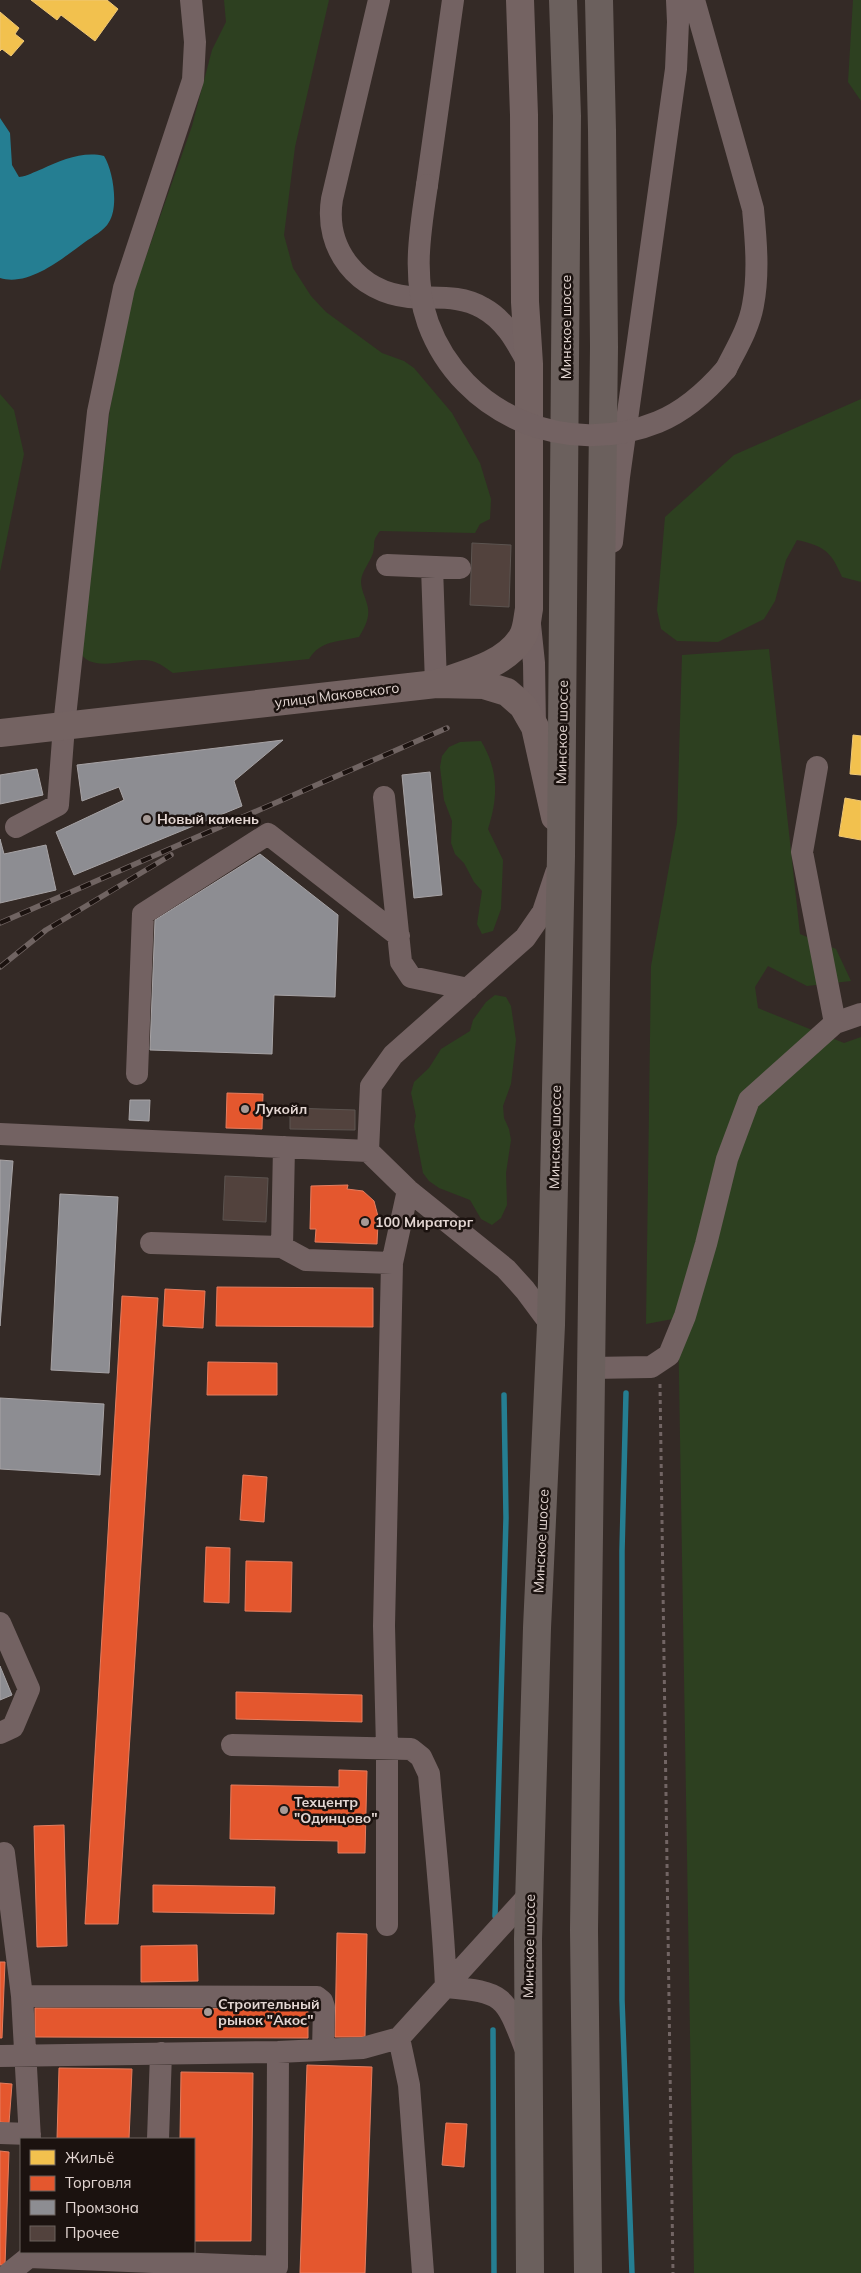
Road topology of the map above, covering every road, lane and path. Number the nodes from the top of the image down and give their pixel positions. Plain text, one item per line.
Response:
1 (191, 0) edge
2 (379, 0) edge
3 (453, 0) edge
4 (520, 0) edge
5 (563, 0) edge
6 (599, 0) edge
7 (677, 0) edge
8 (694, 0) edge
9 (529, 364) junction
10 (387, 565) dead end
11 (432, 567) junction
12 (460, 568) dead end
13 (529, 609) junction
14 (598, 672) junction
15 (436, 684) junction
16 (64, 726) junction
17 (535, 727) junction
18 (0, 733) edge
19 (817, 767) dead end
20 (384, 797) dead end
21 (16, 827) dead end
22 (561, 850) junction
23 (399, 936) junction
24 (468, 989) junction
25 (861, 1014) edge
26 (835, 1023) junction
27 (137, 1074) dead end
28 (0, 1134) edge
29 (284, 1147) junction
30 (368, 1151) junction
31 (408, 1190) junction
32 (151, 1243) dead end
33 (282, 1247) junction
34 (392, 1263) junction
35 (551, 1325) junction
36 (660, 1361) junction
37 (591, 1368) junction
38 (0, 1623) edge
39 (0, 1733) edge
40 (232, 1745) dead end
41 (387, 1748) junction
42 (0, 1855) edge
43 (529, 1895) junction
44 (387, 1926) dead end
45 (446, 1987) junction
46 (22, 1996) junction
47 (399, 2038) junction
48 (323, 2050) junction
49 (278, 2052) junction
50 (527, 2052) junction
51 (160, 2053) junction
52 (0, 2056) edge
53 (25, 2057) junction
54 (0, 2133) edge
55 (30, 2137) edge
56 (158, 2138) edge
57 (29, 2254) edge
58 (154, 2257) edge
59 (277, 2270) edge
60 (9, 2273) edge
61 (423, 2273) edge
62 (530, 2273) edge
63 (588, 2273) edge
64 (673, 2273) edge

1 - 16 street
2 - 9 street
3 - 8 street, bridge
4 - 9 main road
5 - 22 highway, Минское шоссе
6 - 14 highway
7 - 14 street
9 - 13 main road
10 - 11 street
11 - 12 street
11 - 15 street
13 - 15 main road
13 - 17 street
14 - 37 highway
15 - 16 main road, улица Маковского
15 - 17 main road, улица Маковского
16 - 18 main road, улица Маковского
16 - 21 street
17 - 22 main road, улица Маковского
19 - 26 street
20 - 23 street
22 - 24 street
22 - 35 highway, Минское шоссе
23 - 24 street
23 - 27 street
24 - 30 street
25 - 26 street
26 - 36 street
28 - 29 street
29 - 30 street
29 - 33 street
30 - 31 street
31 - 34 street
31 - 35 street
32 - 33 street
33 - 34 street
34 - 41 street
35 - 43 highway, Минское шоссе
36 - 37 street
36 - 64 path
37 - 63 highway
38 - 39 street
40 - 41 street
41 - 44 street
41 - 45 street
42 - 46 street
43 - 45 street
43 - 50 highway, Минское шоссе
45 - 47 street
45 - 50 street
46 - 48 street
46 - 53 street
47 - 48 street
47 - 61 street
48 - 49 street
49 - 51 street
49 - 59 street
50 - 62 highway, Минское шоссе
51 - 53 street
51 - 56 street
52 - 53 street
53 - 55 street
54 - 55 street
57 - 58 street
57 - 60 street
58 - 59 street

